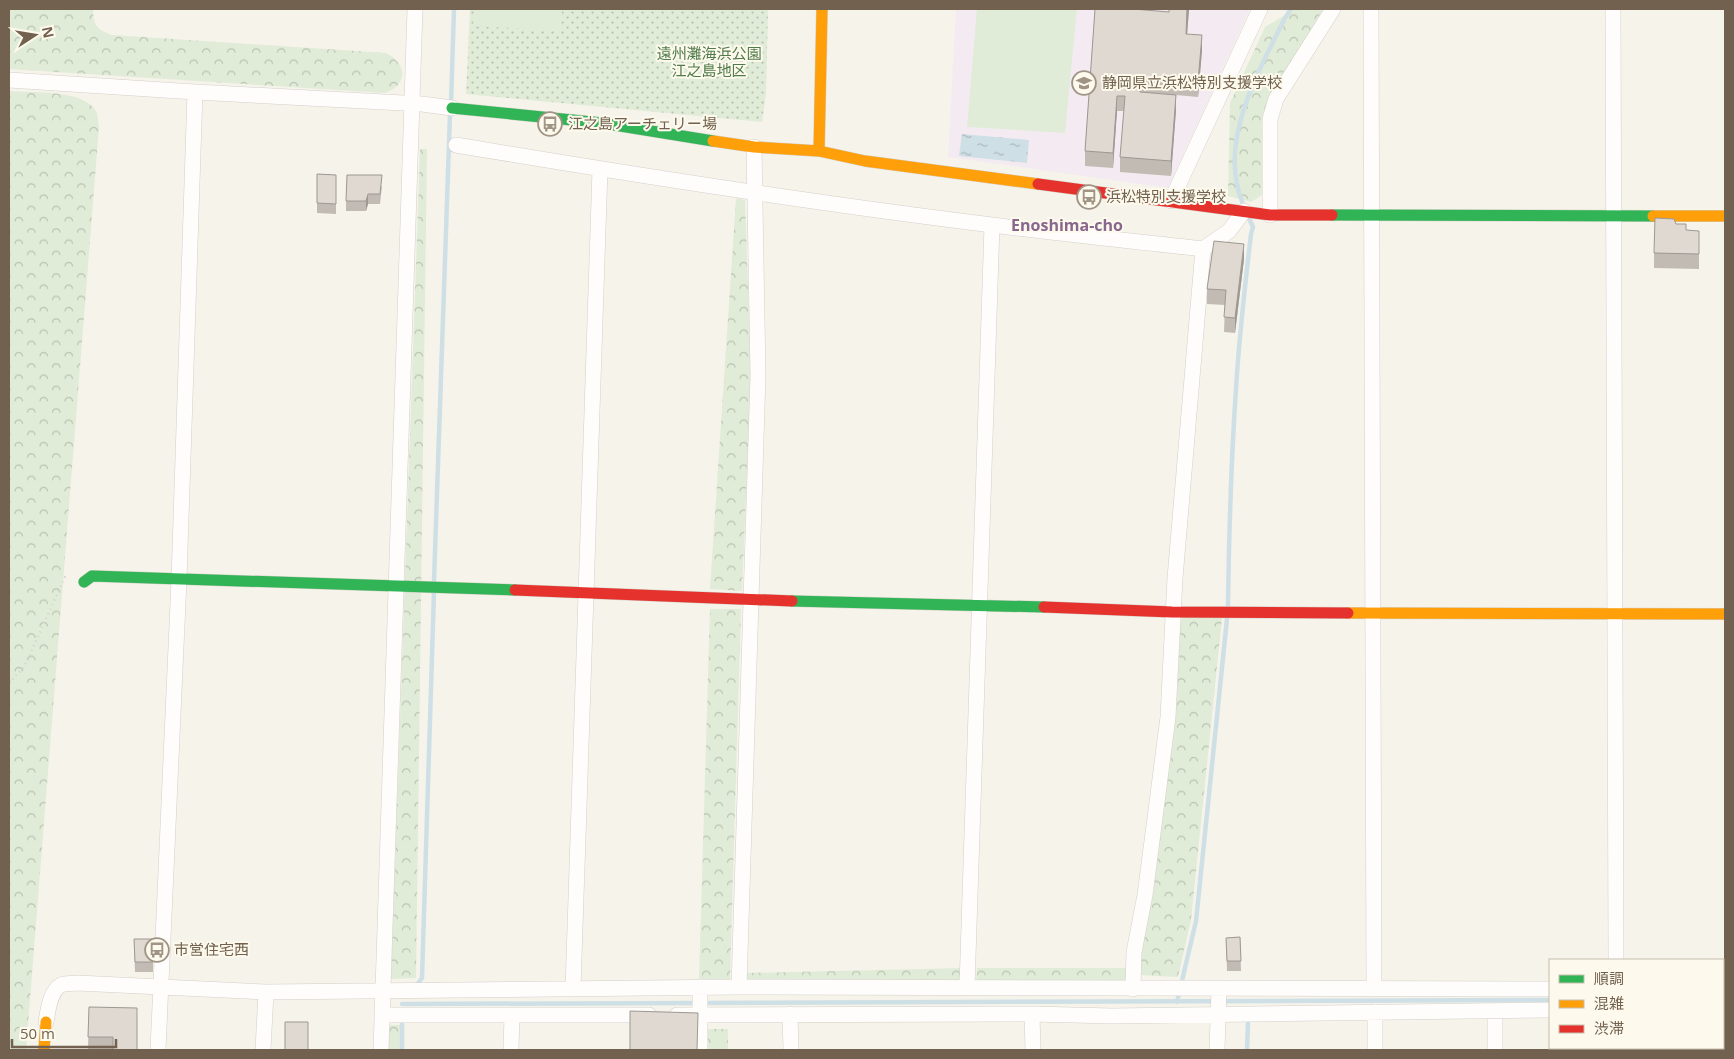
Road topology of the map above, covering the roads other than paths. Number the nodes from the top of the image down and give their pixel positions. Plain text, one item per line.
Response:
1 (415, 9) edge
2 (822, 9) edge
3 (1260, 9) edge
4 (1333, 9) edge
5 (1371, 9) edge
6 (1613, 9) edge
7 (9, 80) edge
8 (195, 92) junction
9 (417, 104) junction
10 (452, 108) joint
11 (456, 145) dead end
12 (754, 147) junction
13 (819, 151) junction
14 (600, 169) junction
15 (754, 192) junction
16 (1171, 202) junction
17 (1244, 211) junction
18 (1270, 215) junction
19 (1372, 216) junction
20 (1613, 216) junction
21 (1725, 216) edge
22 (992, 225) junction
23 (1203, 249) junction
24 (179, 580) junction
25 (84, 582) road end
26 (400, 585) junction
27 (585, 593) junction
28 (752, 600) junction
29 (980, 604) junction
30 (1172, 612) junction
31 (1374, 614) junction
32 (1615, 614) junction
33 (1725, 614) edge
34 (1616, 959) edge
35 (739, 986) junction
36 (700, 987) junction
37 (967, 987) junction
38 (161, 988) junction
39 (573, 989) junction
40 (1133, 989) junction
41 (1374, 989) junction
42 (1549, 989) edge
43 (383, 991) junction
44 (266, 992) junction
45 (1219, 1001) junction
46 (1495, 1010) junction
47 (1549, 1010) edge
48 (1375, 1012) junction
49 (700, 1014) junction
50 (790, 1014) junction
51 (1032, 1014) junction
52 (382, 1015) junction
53 (512, 1015) junction
54 (46, 1022) joint
55 (44, 1050) edge
56 (158, 1050) edge
57 (263, 1050) edge
58 (381, 1050) edge
59 (511, 1050) edge
60 (700, 1050) edge
61 (791, 1050) edge
62 (1033, 1050) edge
63 (1217, 1050) edge
64 (1375, 1050) edge
65 (1495, 1050) edge

1 - 9 street
2 - 13 street
3 - 16 street
4 - 18 street
5 - 19 street
6 - 20 street
7 - 8 street
8 - 9 street
8 - 24 street
9 - 10 street
9 - 26 street
10 - 12 street
11 - 14 street
12 - 13 street
12 - 15 street
13 - 16 street
14 - 15 street
14 - 27 street
15 - 22 street
15 - 28 street
16 - 17 street
17 - 18 street
17 - 23 street
18 - 19 street
19 - 20 street
19 - 31 street
20 - 21 street
20 - 32 street
22 - 23 street
22 - 29 street
23 - 30 street
24 - 25 street
24 - 26 street
24 - 38 street
26 - 27 street
26 - 43 street
27 - 28 street
27 - 39 street
28 - 29 street
28 - 35 street
29 - 30 street
29 - 37 street
30 - 31 street
30 - 40 street
31 - 32 street
31 - 41 street
32 - 33 street
32 - 34 street
35 - 36 street
35 - 37 street
36 - 39 street
36 - 49 street
37 - 40 street
38 - 44 street
38 - 54 street
38 - 56 street
39 - 43 street
40 - 45 street
41 - 42 street
41 - 45 street
43 - 44 street
43 - 52 street
44 - 57 street
45 - 48 street
45 - 51 street
45 - 63 street
46 - 47 street
46 - 48 street
46 - 65 street
48 - 64 street
49 - 50 street
49 - 53 street
49 - 60 street
50 - 51 street
50 - 61 street
51 - 62 street
52 - 53 street
52 - 58 street
53 - 59 street
54 - 55 street

